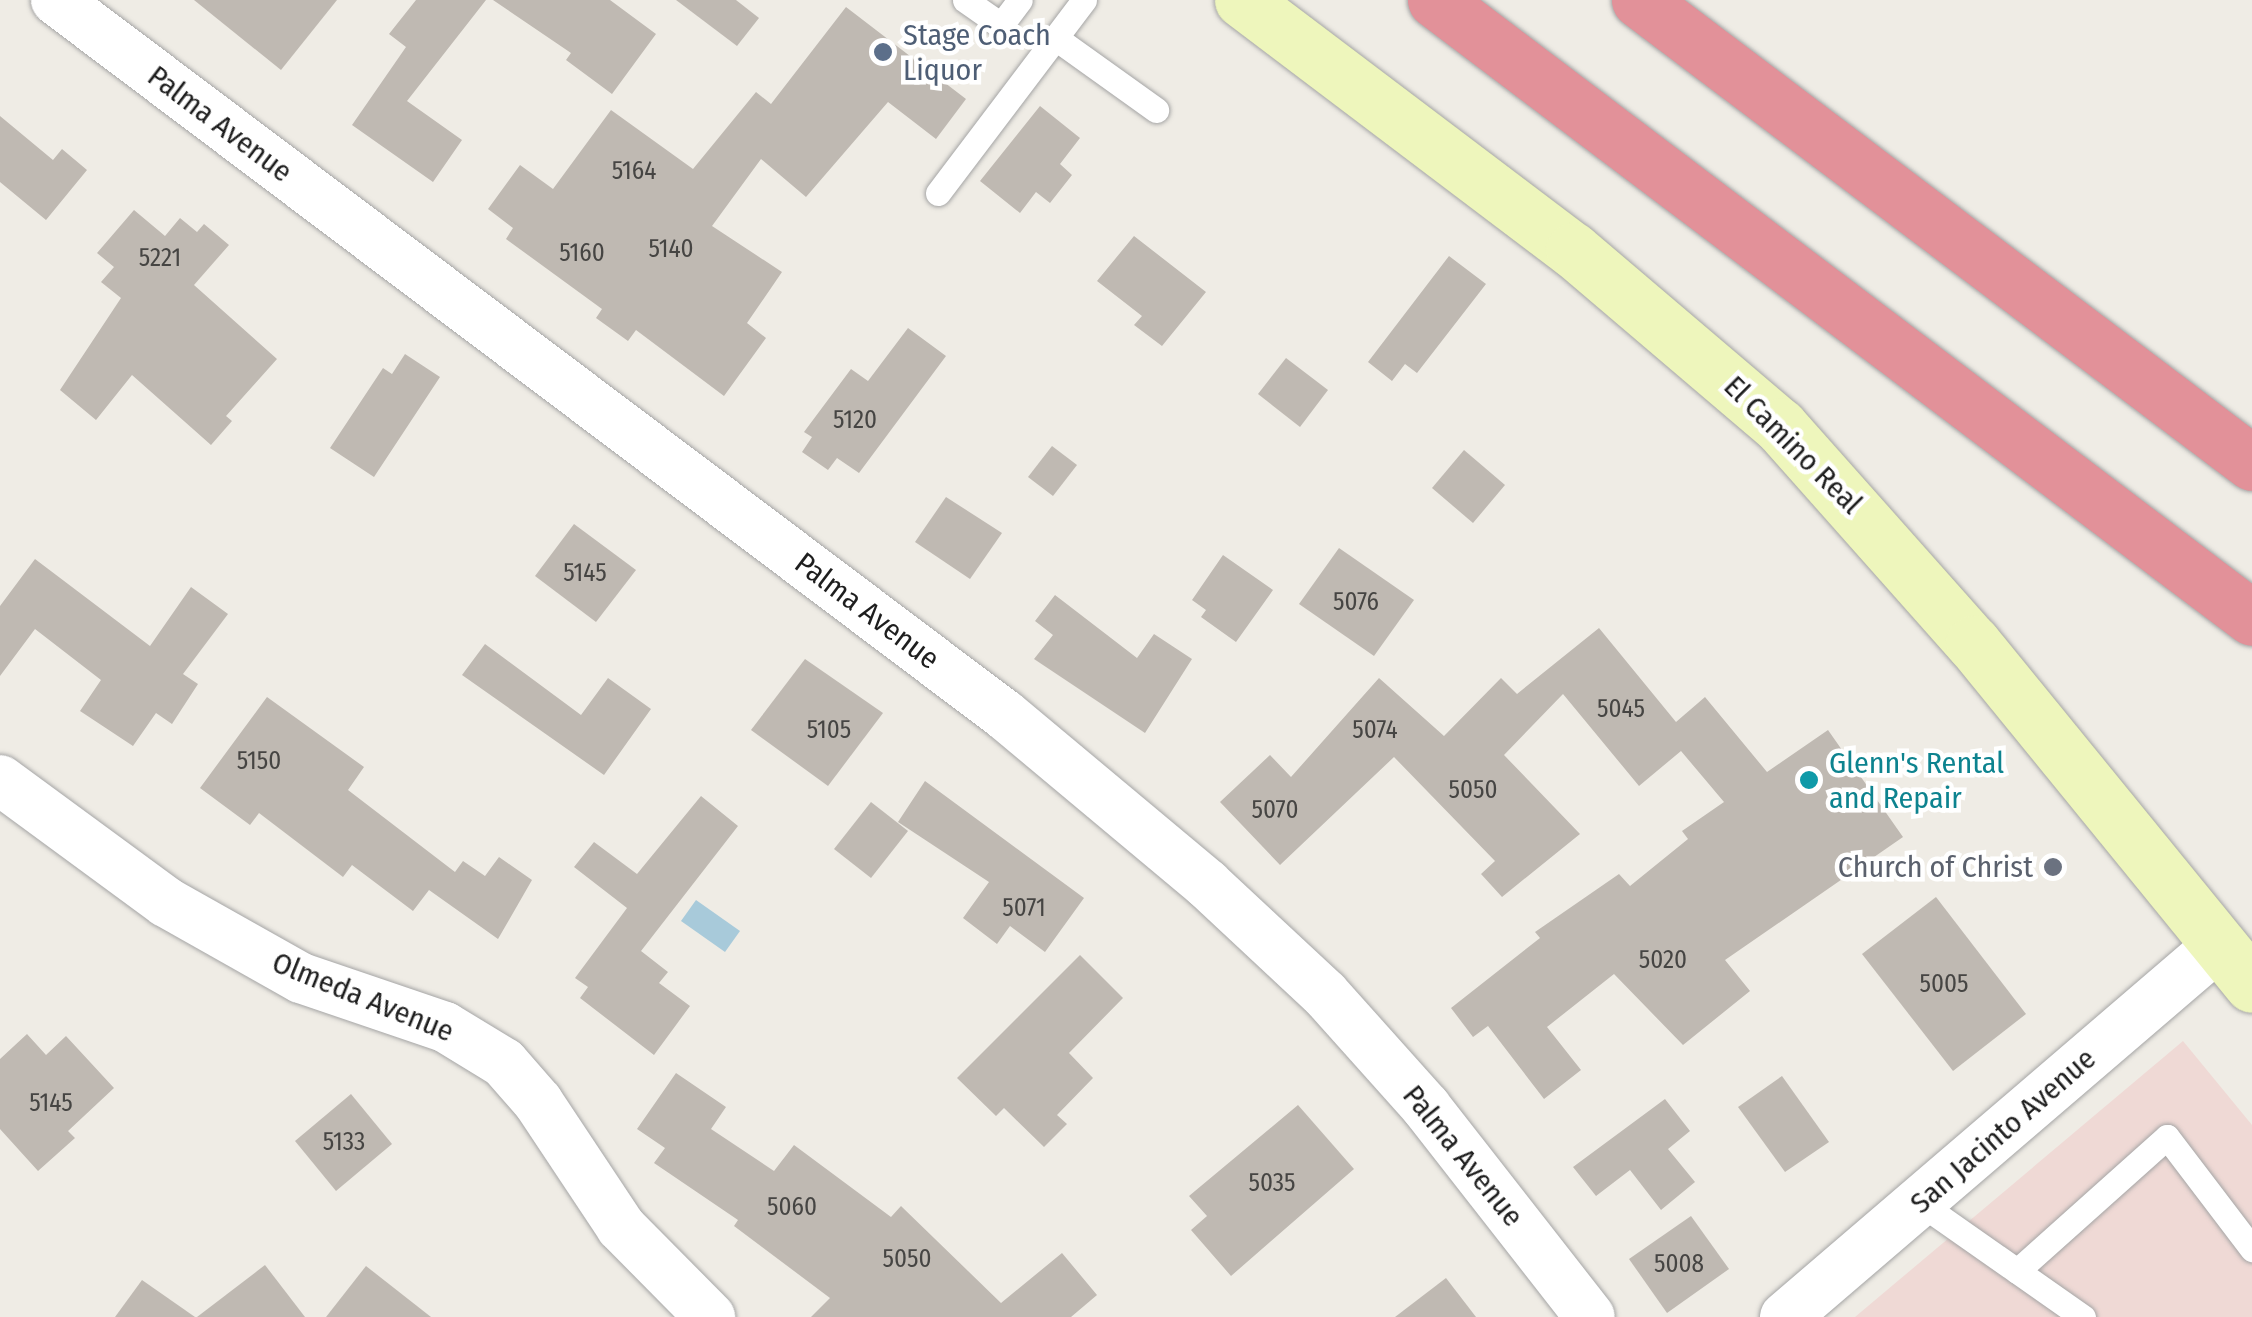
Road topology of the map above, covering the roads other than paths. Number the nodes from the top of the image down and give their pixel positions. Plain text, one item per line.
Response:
1 (56, 0) edge
2 (965, 0) edge
3 (1020, 0) edge
4 (1084, 0) edge
5 (1242, 0) edge
6 (1435, 0) edge
7 (1639, 0) edge
8 (1057, 39) junction
9 (1156, 110) dead end
10 (938, 192) dead end
11 (2252, 464) edge
12 (2252, 618) edge
13 (0, 780) edge
14 (2236, 964) edge
15 (1920, 1203) junction
16 (2252, 1249) edge
17 (2017, 1271) junction
18 (710, 1317) edge
19 (1590, 1317) edge
20 (1785, 1317) edge
21 (2083, 1317) edge

1 - 19 street, Palma Avenue
2 - 3 lane
4 - 8 lane
5 - 14 main road, El Camino Real
6 - 12 highway
7 - 11 highway
8 - 9 lane
8 - 10 lane
13 - 18 street, Olmeda Avenue
14 - 15 street, San Jacinto Avenue
15 - 17 lane
15 - 20 street, San Jacinto Avenue
16 - 17 lane
17 - 21 lane

